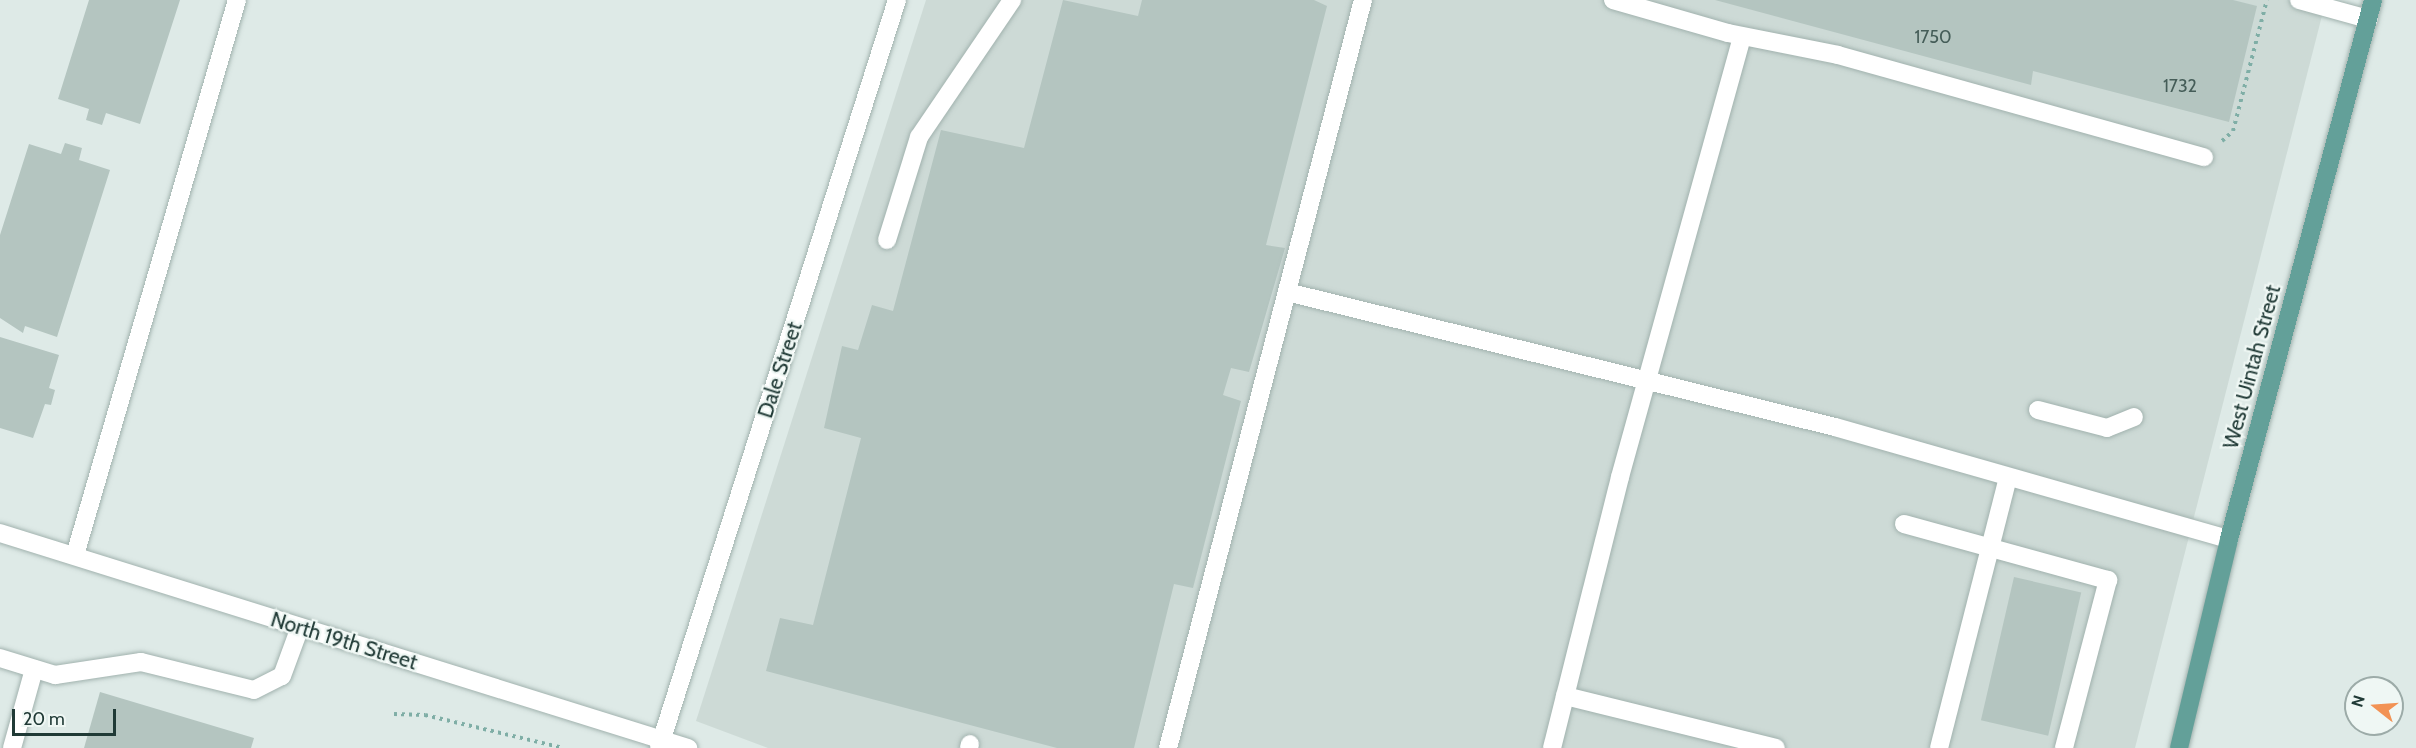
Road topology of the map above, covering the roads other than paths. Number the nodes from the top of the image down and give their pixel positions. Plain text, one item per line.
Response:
1 (237, 0) edge
2 (897, 0) edge
3 (1012, 0) edge
4 (1363, 0) edge
5 (1613, 0) edge
6 (2299, 0) edge
7 (2373, 0) edge
8 (2368, 19) junction
9 (1742, 37) junction
10 (2204, 157) road end
11 (887, 240) dead end
12 (1287, 292) junction
13 (1646, 381) junction
14 (2038, 410) dead end
15 (2134, 417) dead end
16 (2008, 478) junction
17 (1904, 524) dead end
18 (0, 533) edge
19 (2229, 539) junction
20 (1990, 548) junction
21 (75, 555) junction
22 (300, 627) junction
23 (0, 658) edge
24 (34, 669) junction
25 (1565, 696) junction
26 (1735, 743) edge
27 (660, 744) edge
28 (12, 748) edge
29 (688, 748) edge
30 (1168, 748) edge
31 (1552, 748) edge
32 (1776, 748) edge
33 (1939, 748) edge
34 (2064, 748) edge
35 (2179, 748) edge

1 - 21 street
2 - 27 street, Dale Street
3 - 11 street
4 - 12 street
5 - 9 street
6 - 8 street
7 - 8 main road, West Uintah Street
8 - 19 main road, West Uintah Street
9 - 10 street
9 - 13 street
12 - 13 street
12 - 30 street
13 - 16 street
13 - 25 street
14 - 15 street
16 - 19 street
16 - 20 street
17 - 20 street
18 - 21 street, North 19th Street
19 - 35 main road, West Uintah Street
20 - 33 street
20 - 34 street
21 - 22 street, North 19th Street
22 - 24 street
22 - 27 street, North 19th Street
23 - 24 street
24 - 28 street
25 - 26 street
25 - 31 street
26 - 32 street
27 - 29 street, North 19th Street

